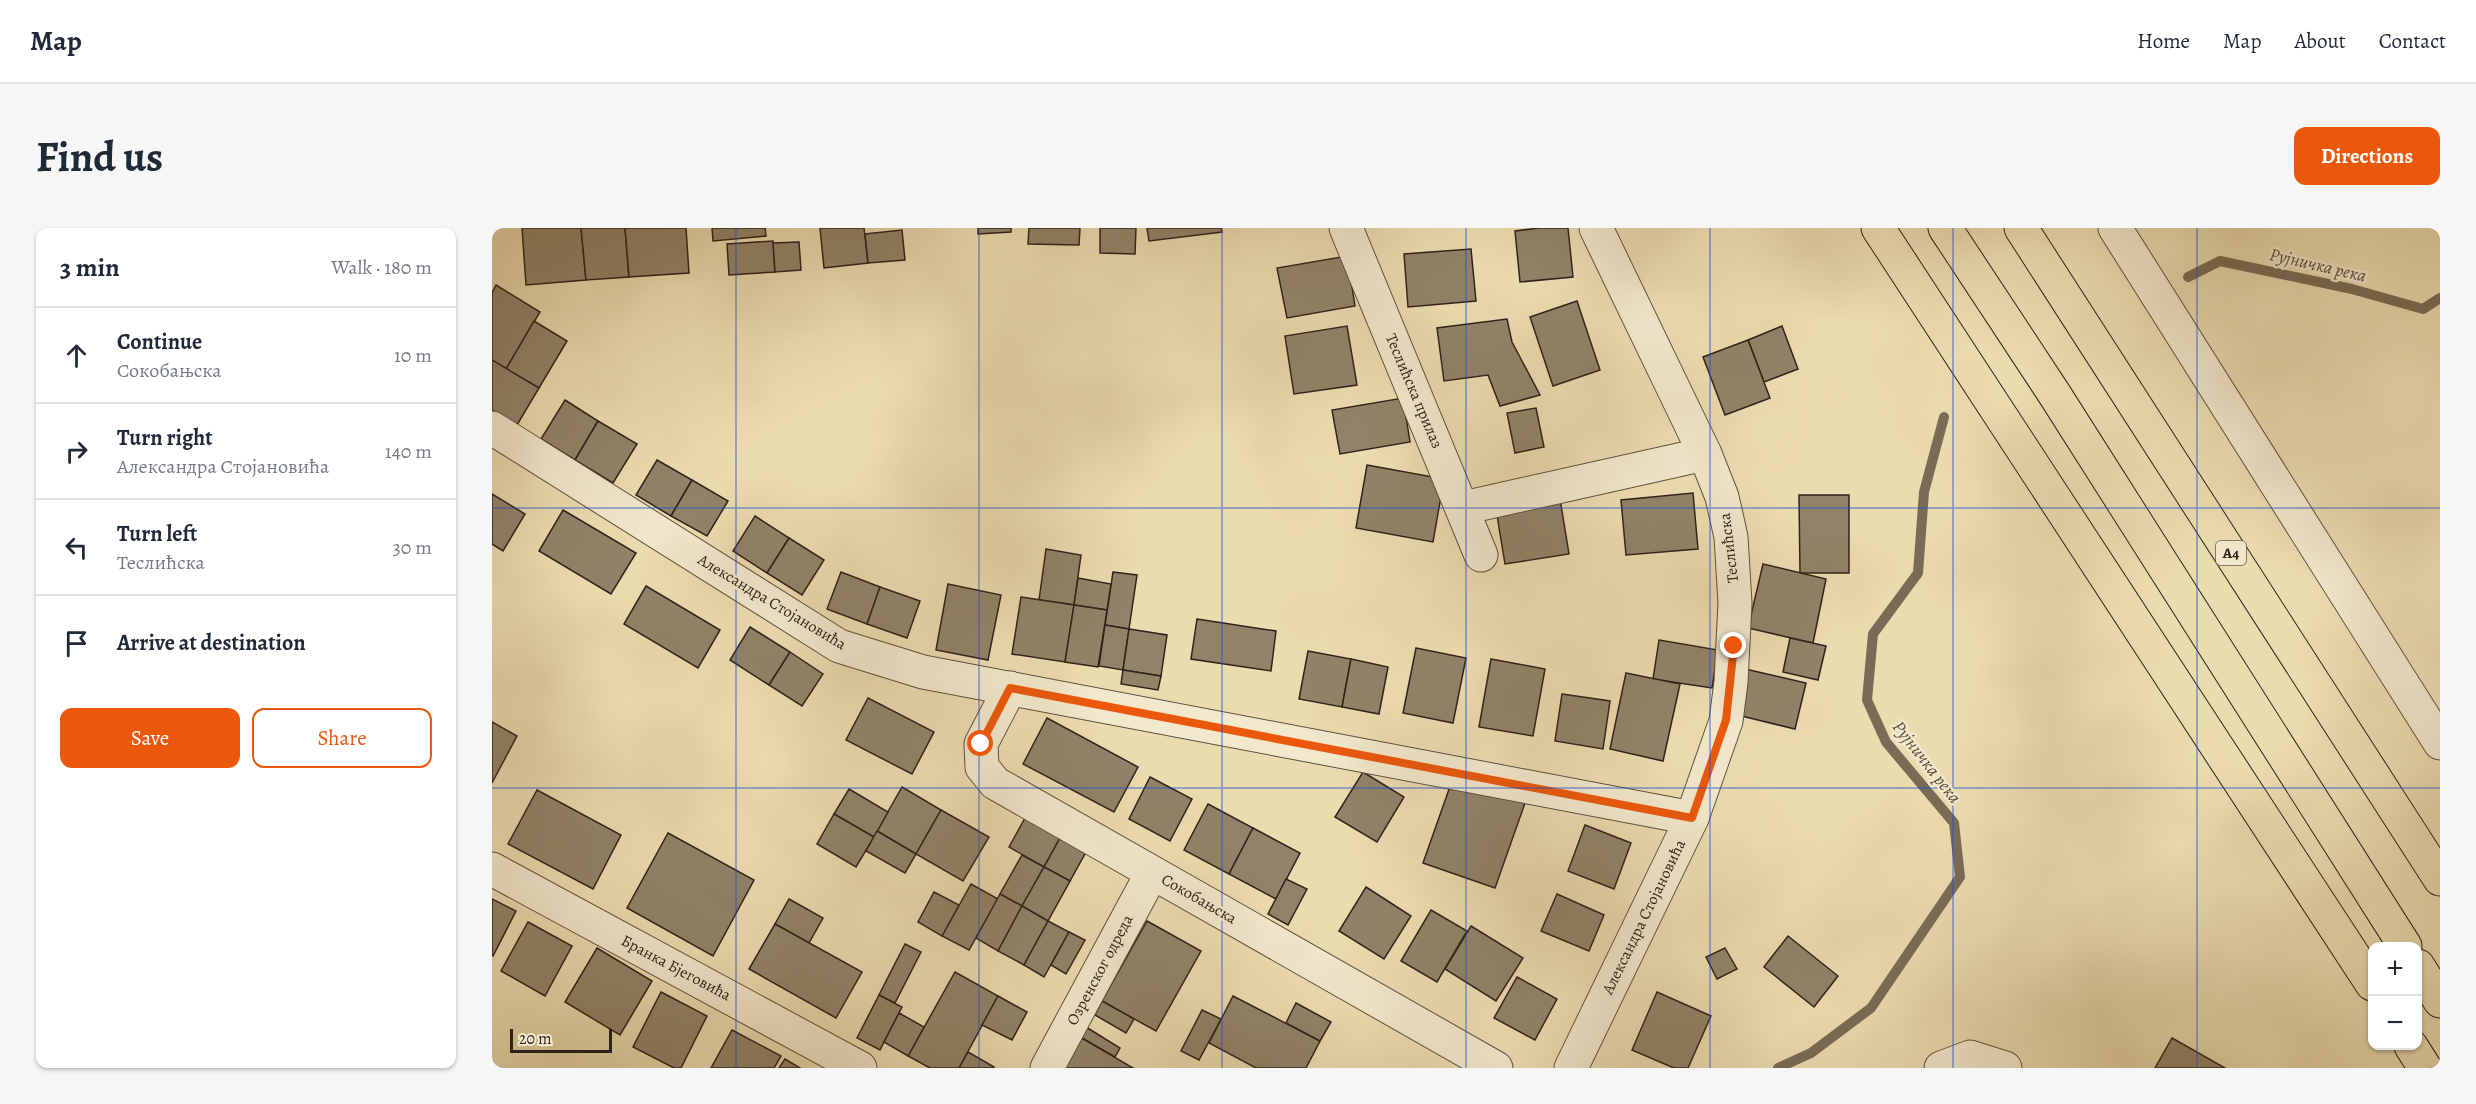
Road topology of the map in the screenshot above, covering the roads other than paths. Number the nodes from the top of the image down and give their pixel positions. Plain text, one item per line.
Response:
1 (1346, 228) edge
2 (1596, 228) edge
3 (1878, 228) edge
4 (1945, 228) edge
5 (2021, 228) edge
6 (2115, 228) edge
7 (492, 429) edge
8 (1705, 454) junction
9 (1463, 508) junction
10 (1481, 555) dead end
11 (1010, 688) junction
12 (2440, 743) edge
13 (1692, 818) junction
14 (492, 869) edge
15 (1152, 873) junction
16 (2440, 879) edge
17 (2402, 942) edge
18 (2422, 972) edge
19 (2368, 976) edge
20 (2440, 1001) edge
21 (2414, 1050) edge
22 (860, 1068) edge
23 (1047, 1068) edge
24 (1496, 1068) edge
25 (1571, 1068) edge
26 (1941, 1068) edge
27 (2005, 1068) edge
28 (2425, 1068) edge

1 - 9 street, Теслићска прилаз
2 - 8 street, Теслићска
3 - 19 main road
4 - 17 main road
5 - 16 main road, A4
6 - 12 street
7 - 11 street, Александра Стојановића
8 - 9 street
8 - 13 street, Теслићска
9 - 10 street, Теслићска прилаз
11 - 13 street, Александра Стојановића
11 - 15 street, Сокобањска
13 - 25 street, Александра Стојановића
14 - 22 street, Бранка Бјеговића
15 - 23 street, Озренског одреда
15 - 24 street, Сокобањска
18 - 20 main road
21 - 28 main road
26 - 27 street

